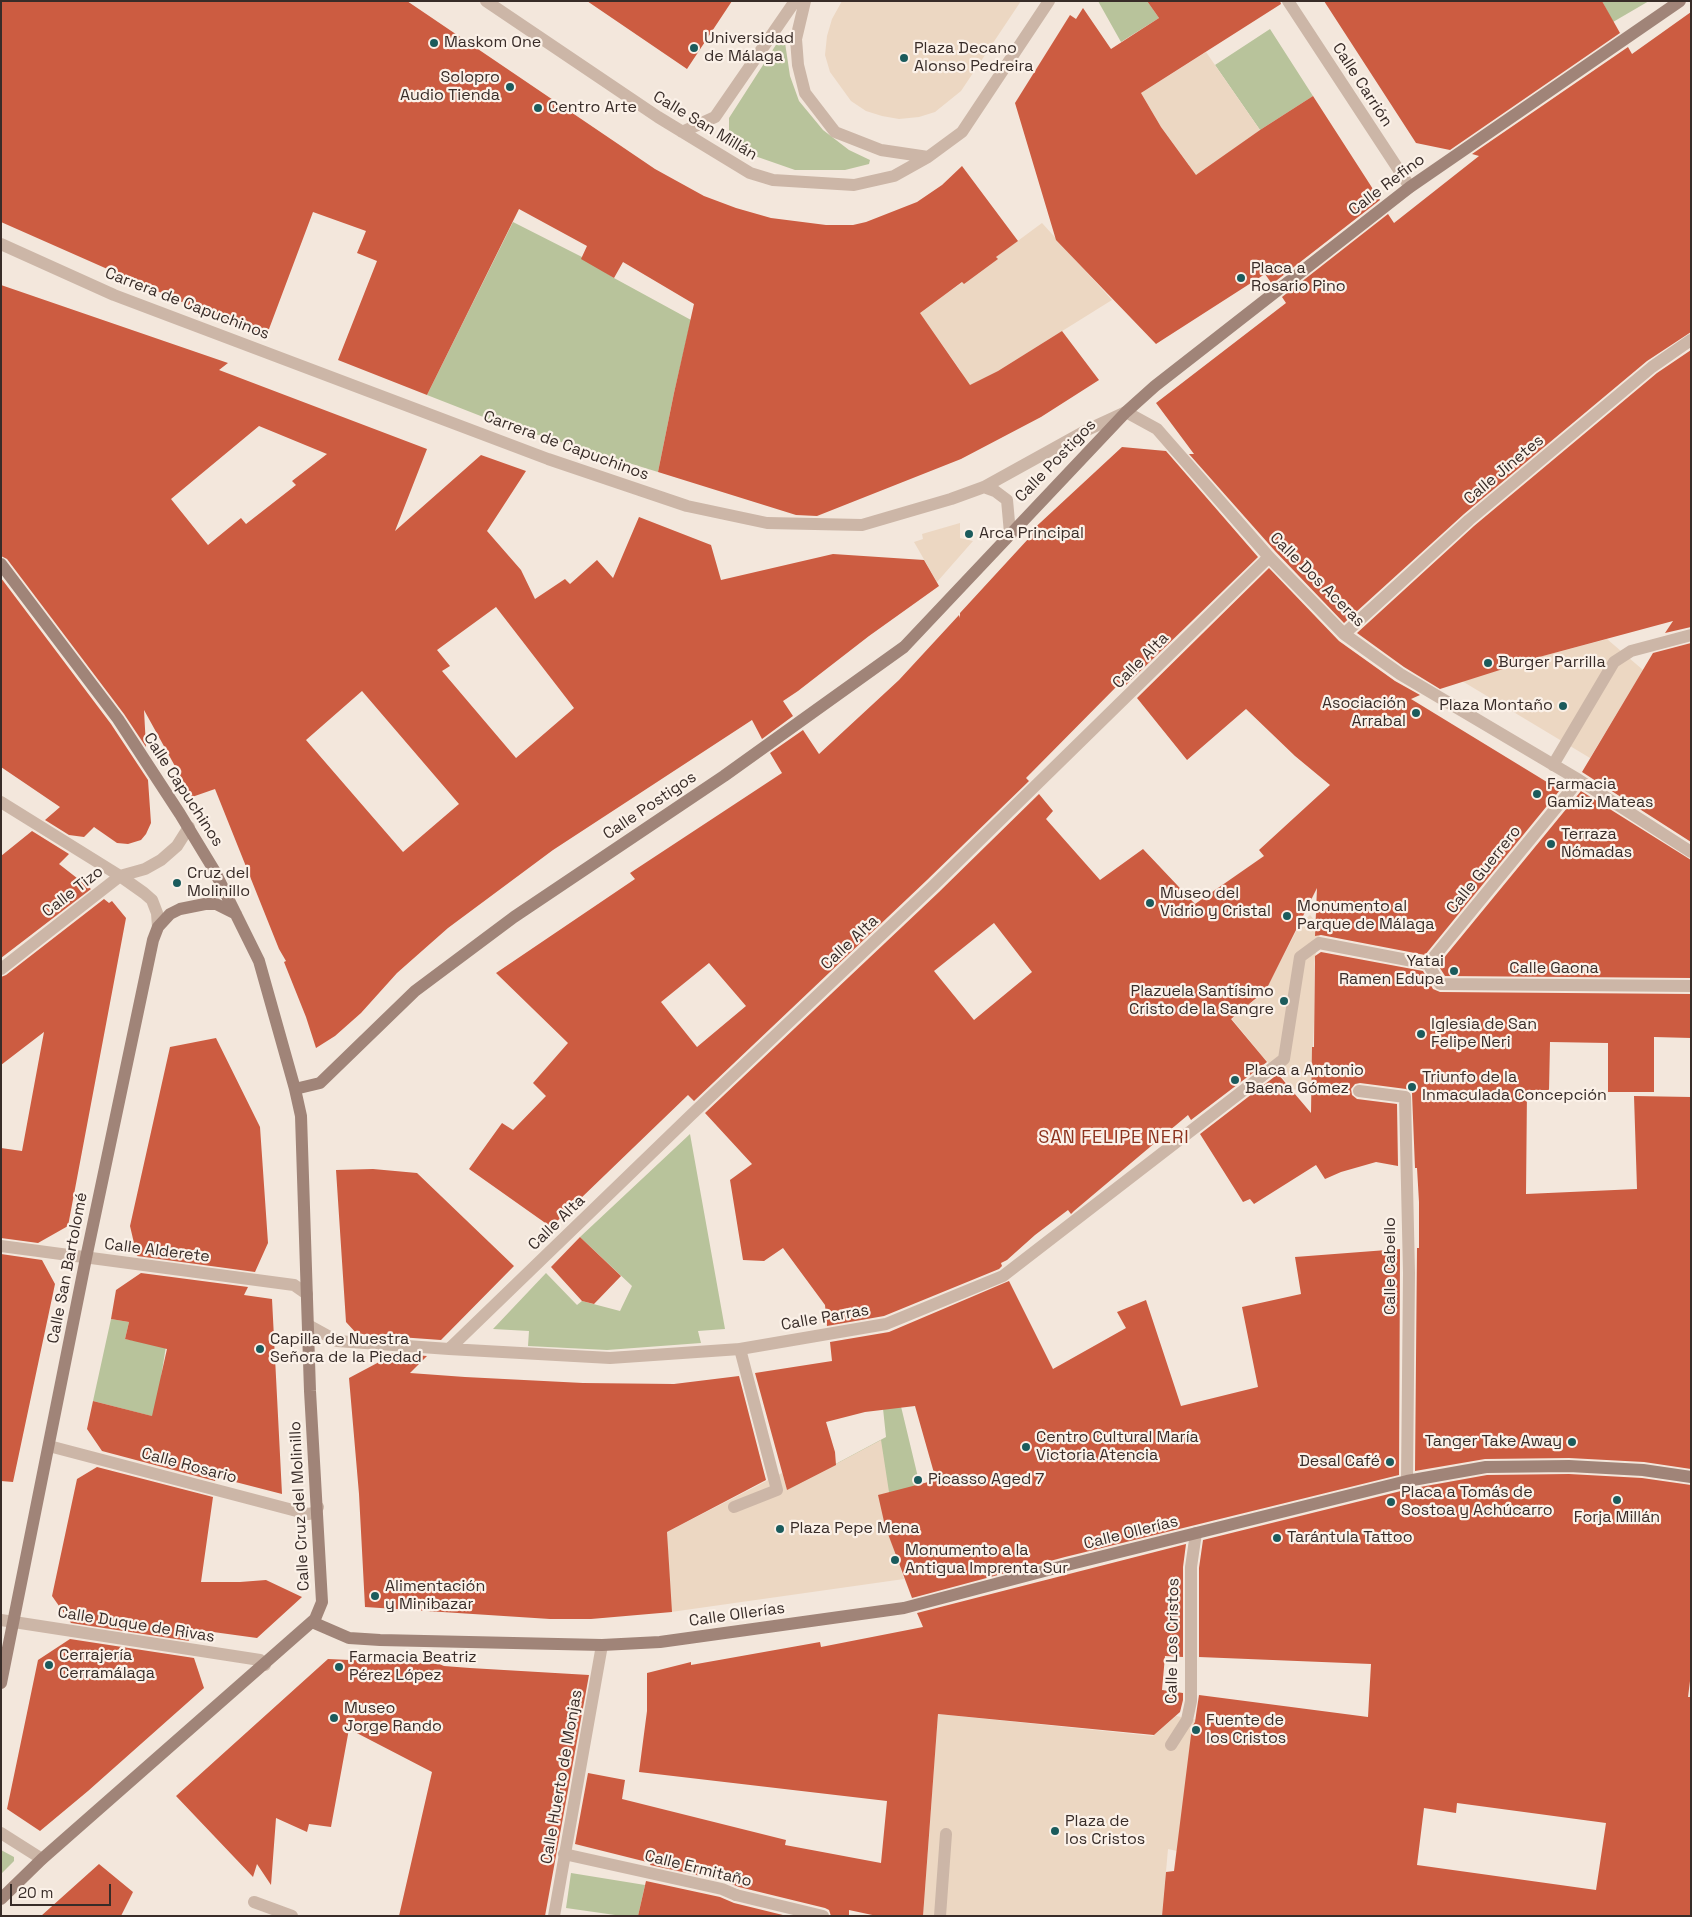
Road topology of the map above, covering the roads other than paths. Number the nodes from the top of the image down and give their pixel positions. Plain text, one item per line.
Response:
1 (486, 1) edge
2 (795, 1) edge
3 (805, 1) edge
4 (1049, 1) edge
5 (1288, 1) edge
6 (1680, 1) edge
7 (682, 132) junction
8 (928, 157) junction
9 (1410, 187) junction
10 (1, 244) edge
11 (1691, 340) edge
12 (1126, 412) junction
13 (984, 487) junction
14 (1010, 533) junction
15 (1270, 557) junction
16 (1, 564) edge
17 (1344, 634) junction
18 (1691, 635) edge
19 (1553, 765) junction
20 (1579, 780) junction
21 (1, 802) edge
22 (188, 828) junction
23 (1691, 852) edge
24 (120, 876) junction
25 (236, 914) junction
26 (158, 927) junction
27 (1428, 964) junction
28 (1, 969) edge
29 (1691, 986) edge
30 (295, 1090) junction
31 (1359, 1091) dead end
32 (1, 1246) edge
33 (86, 1258) junction
34 (307, 1294) junction
35 (308, 1325) junction
36 (449, 1349) junction
37 (740, 1350) junction
38 (49, 1446) junction
39 (1691, 1477) edge
40 (1407, 1480) junction
41 (318, 1507) junction
42 (734, 1507) dead end
43 (1196, 1533) junction
44 (8, 1622) edge
45 (312, 1622) junction
46 (602, 1645) junction
47 (265, 1665) junction
48 (1, 1683) edge
49 (1171, 1746) dead end
50 (1, 1833) edge
51 (946, 1834) dead end
52 (564, 1854) junction
53 (42, 1859) junction
54 (1, 1899) edge
55 (254, 1902) dead end
56 (292, 1916) edge
57 (554, 1916) edge
58 (824, 1916) edge
59 (940, 1916) edge

1 - 7 street, Calle San Millán
2 - 7 street
3 - 8 street
4 - 8 street, Calle San Millán
5 - 9 street, Calle Carrión
6 - 9 street, Calle Refino
7 - 8 street, Calle San Millán
9 - 12 street, Calle Refino
10 - 13 street, Carrera de Capuchinos
11 - 17 street, Calle Jinetes
12 - 13 street, Carrera de Capuchinos
12 - 14 street, Calle Postigos
12 - 15 street, Calle Dos Aceras
13 - 14 street, Calle Postigos
14 - 30 street, Calle Postigos
15 - 17 street, Calle Dos Aceras
15 - 36 street, Calle Alta
16 - 22 street, Calle Capuchinos
17 - 19 street, Calle Dos Aceras
18 - 19 street
19 - 20 street, Calle Dos Aceras
20 - 23 street, Calle Dos Aceras
20 - 27 street, Calle Guerrero
21 - 24 street, Calle San Bartolomé
22 - 24 street, Calle Tizo
22 - 25 street, Calle Capuchinos
24 - 26 street, Calle San Bartolomé
24 - 28 street, Calle Tizo
25 - 26 street
25 - 30 street, Calle Capuchinos
26 - 33 street, Calle San Bartolomé
27 - 29 street, Calle Gaona
27 - 37 street, Calle Parras
30 - 34 street, Calle Cruz del Molinillo
31 - 40 street, Calle Cabello
32 - 33 street, Calle Alderete
33 - 34 street, Calle Alderete
33 - 38 street, Calle San Bartolomé
34 - 35 street, Calle Cruz del Molinillo
35 - 36 street, Calle Parras
35 - 41 street, Calle Cruz del Molinillo
36 - 37 street, Calle Parras
37 - 42 street
38 - 41 street, Calle Rosario
38 - 44 street, Calle San Bartolomé
39 - 40 street, Calle Ollerías
40 - 43 street, Calle Ollerías
41 - 45 street, Calle Cruz del Molinillo
43 - 46 street, Calle Ollerías
43 - 49 street, Calle Los Cristos
44 - 47 street, Calle Duque de Rivas
44 - 48 street, Calle San Bartolomé
45 - 46 street, Calle Ollerías
45 - 47 street, Calle Cruz del Molinillo
46 - 52 street, Calle Huerto de Monjas
47 - 53 street, Calle Cruz del Molinillo
50 - 53 street
51 - 59 street
52 - 57 street, Calle Huerto de Monjas
52 - 58 street, Calle Ermitaño
53 - 54 street, Calle Cruz del Molinillo
55 - 56 street

